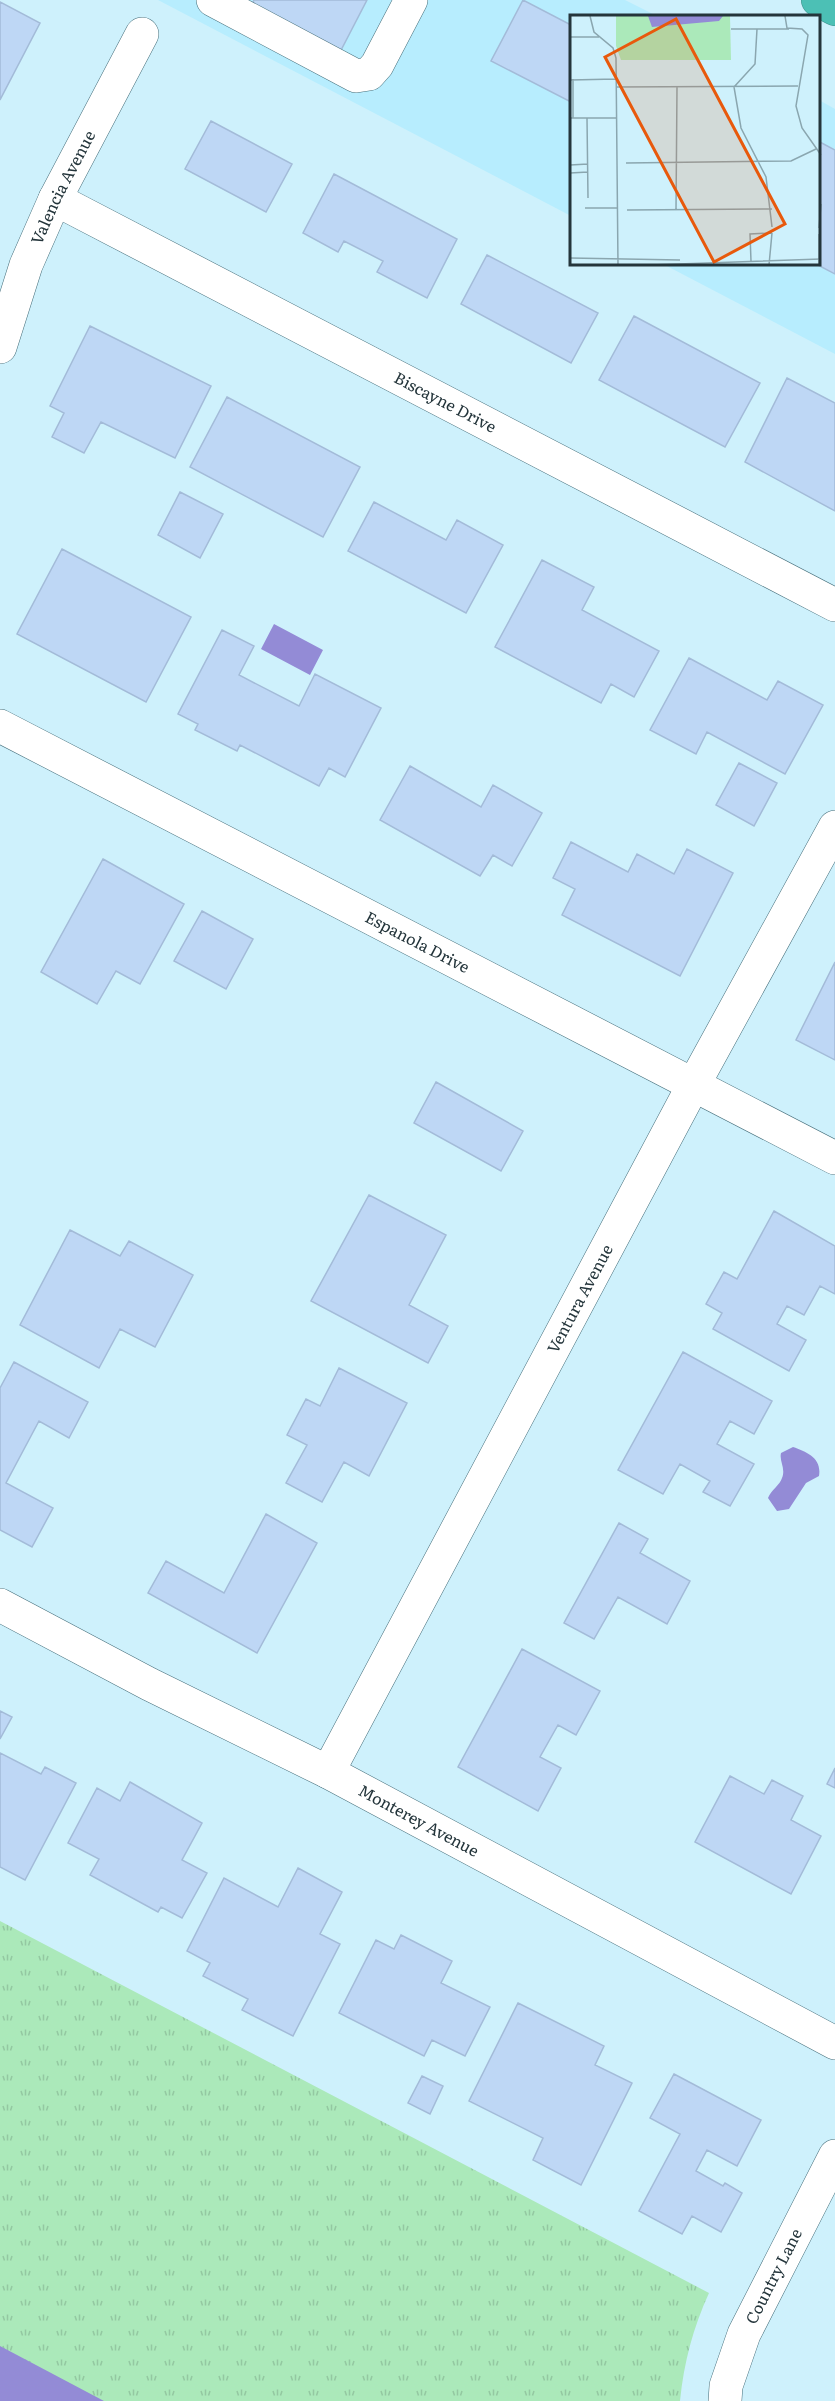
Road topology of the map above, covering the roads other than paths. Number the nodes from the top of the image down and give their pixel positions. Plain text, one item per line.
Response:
1 (213, 0) edge
2 (411, 0) edge
3 (818, 0) edge
4 (835, 9) edge
5 (142, 34) dead end
6 (55, 199) junction
7 (0, 347) edge
8 (835, 605) edge
9 (0, 726) edge
10 (835, 827) edge
11 (694, 1084) junction
12 (835, 1158) edge
13 (0, 1605) edge
14 (328, 1772) junction
15 (835, 2043) edge
16 (835, 2156) edge
17 (725, 2401) edge

1 - 2 street
3 - 4 highway
5 - 6 street, Valencia Avenue
6 - 7 street, Valencia Avenue
6 - 8 street, Biscayne Drive
9 - 11 street, Espanola Drive
10 - 11 street, Ventura Avenue
11 - 12 street, Espanola Drive
11 - 14 street, Ventura Avenue
13 - 14 street, Monterey Avenue
14 - 15 street, Monterey Avenue
16 - 17 street, Country Lane

